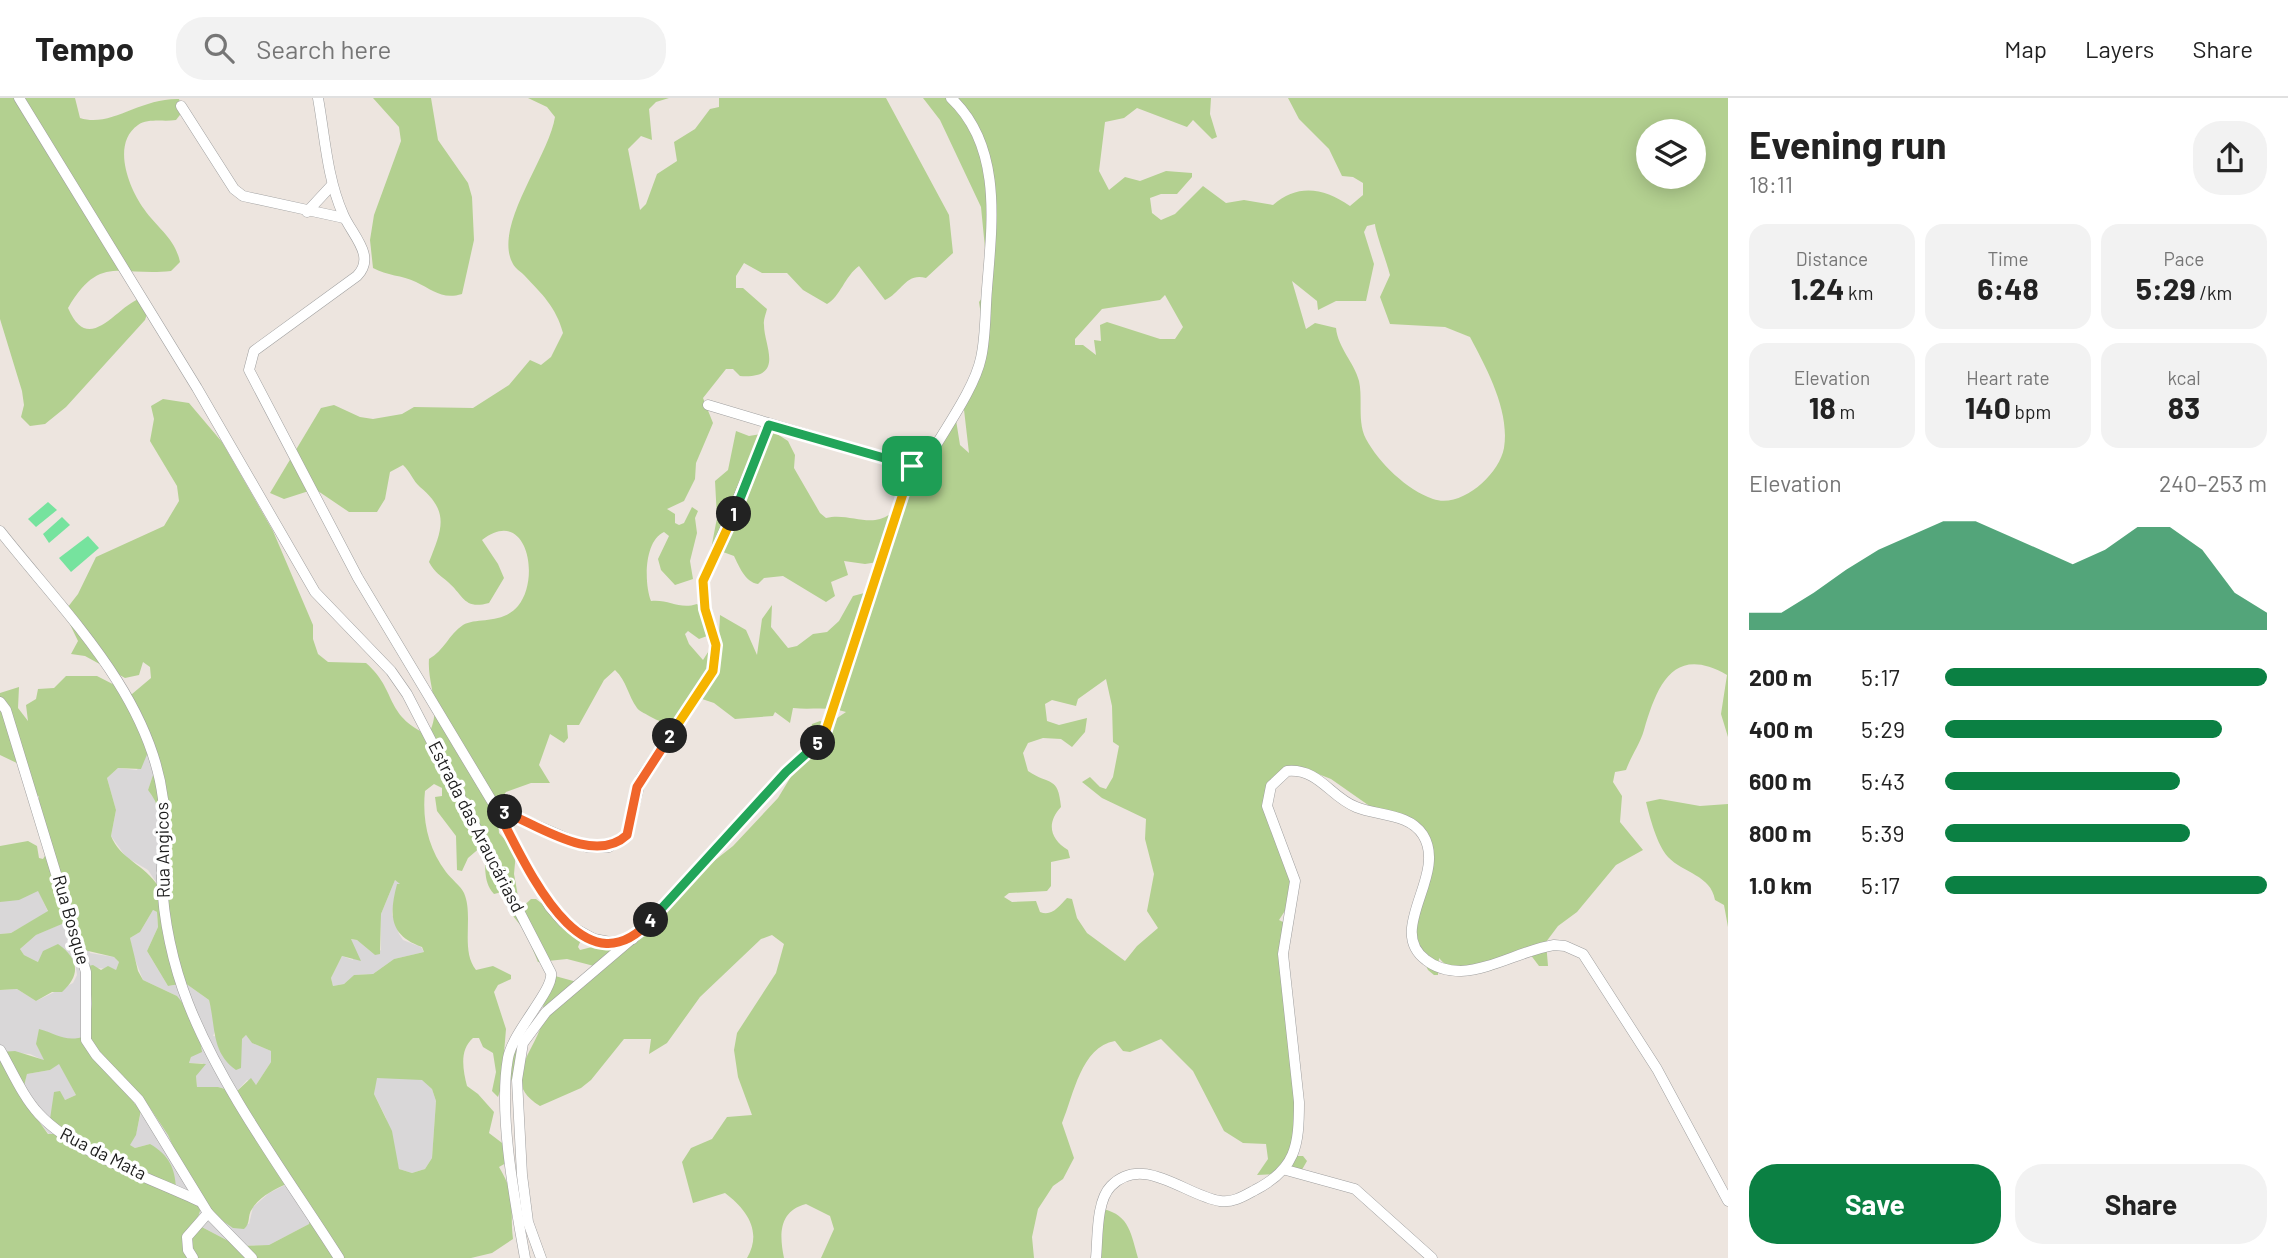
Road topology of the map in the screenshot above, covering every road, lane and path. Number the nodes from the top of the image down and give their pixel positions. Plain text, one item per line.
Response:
1 (19, 98) edge
2 (318, 98) edge
3 (951, 98) edge
4 (181, 106) dead end
5 (332, 185) junction
6 (307, 212) junction
7 (344, 218) junction
8 (708, 405) dead end
9 (769, 425) junction
10 (912, 466) junction
11 (0, 531) edge
12 (0, 702) edge
13 (496, 808) junction
14 (633, 939) junction
15 (0, 1050) edge
16 (1286, 1170) junction
17 (1728, 1201) edge
18 (201, 1202) junction
19 (208, 1213) junction
20 (193, 1258) edge
21 (252, 1258) edge
22 (340, 1258) edge
23 (525, 1258) edge
24 (541, 1258) edge
25 (1096, 1258) edge
26 (1432, 1258) edge

1 - 23 street, Estrada das Araucáriasd
2 - 5 street
3 - 10 street
4 - 6 street
5 - 6 street
5 - 7 street
6 - 7 street
7 - 13 street
8 - 9 street
9 - 10 street
9 - 13 street
10 - 14 street
11 - 22 street, Rua Angicos
12 - 18 street, Rua Bosque
13 - 14 street
14 - 24 street
15 - 18 street, Rua da Mata
16 - 17 street
16 - 25 street
16 - 26 street
18 - 19 street, Rua Bosque
19 - 20 street
19 - 21 street, Rua Bosque

